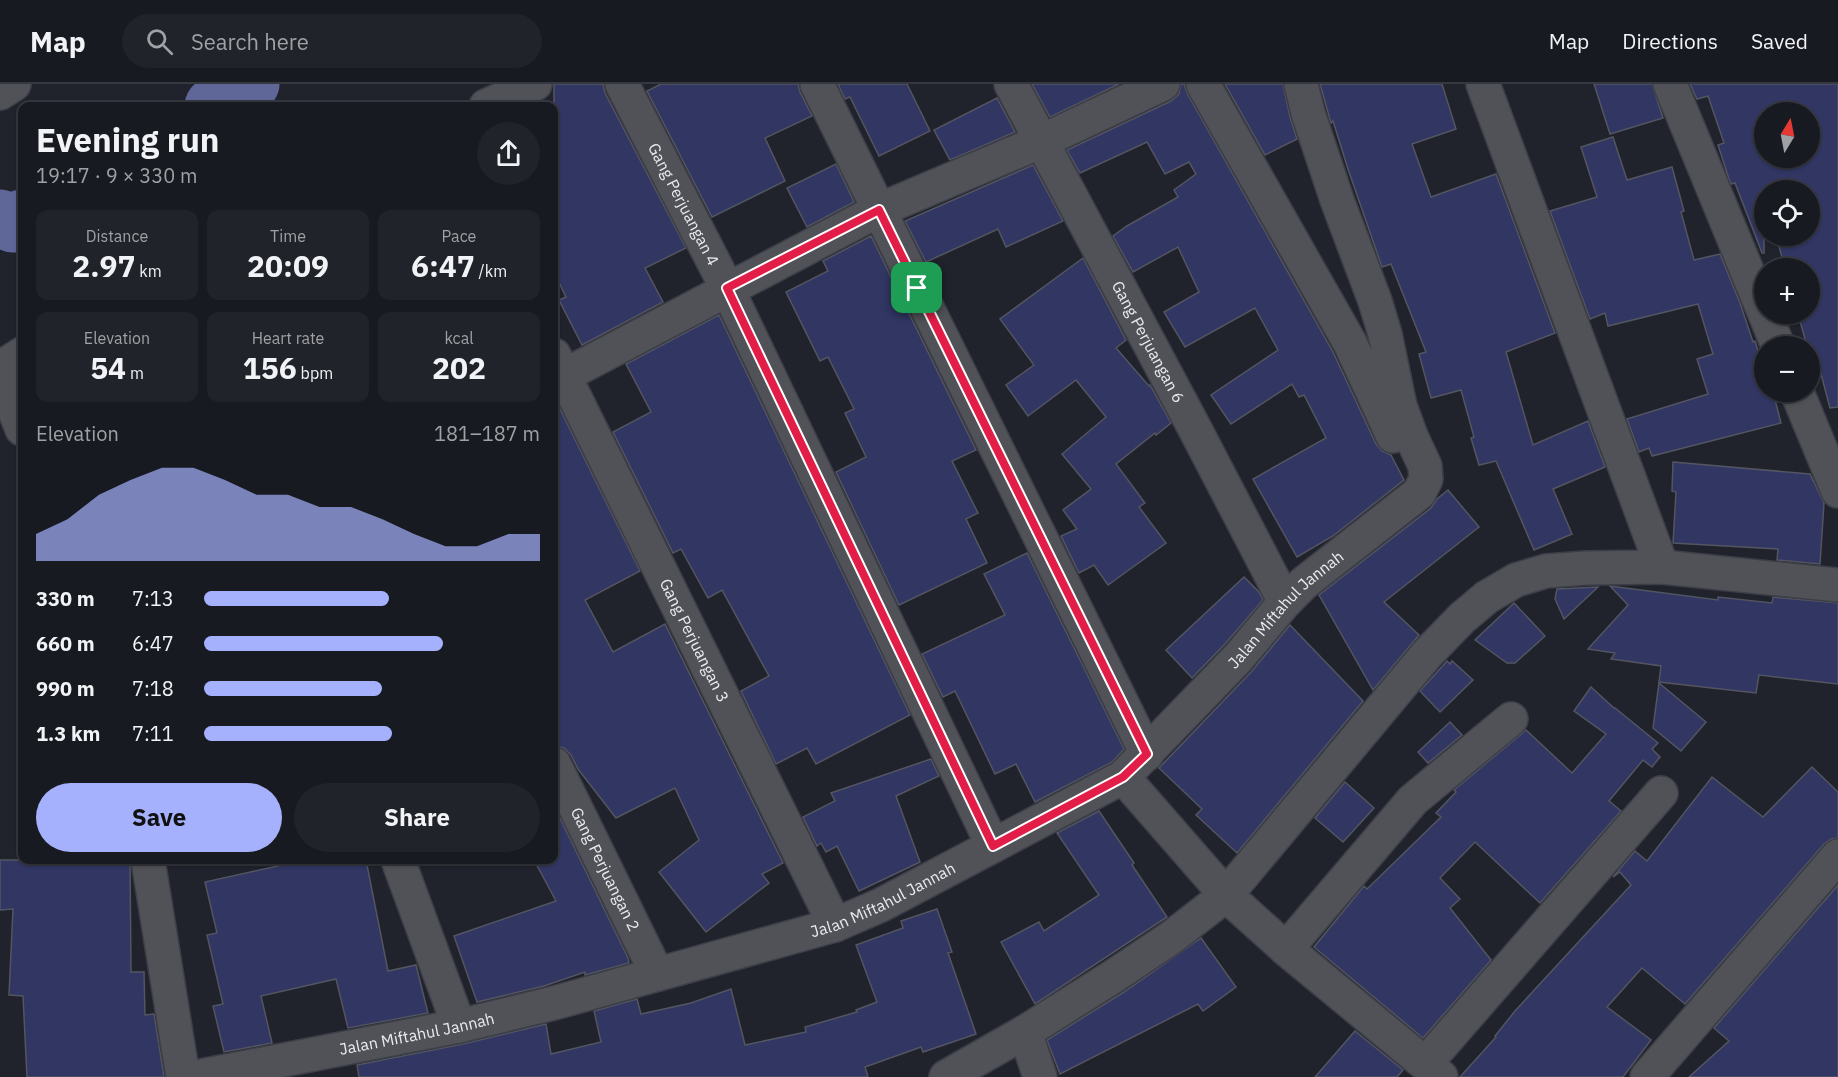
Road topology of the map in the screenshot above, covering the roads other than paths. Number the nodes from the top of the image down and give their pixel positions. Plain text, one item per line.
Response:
1 (14, 84) edge
2 (535, 84) edge
3 (622, 84) edge
4 (817, 84) edge
5 (1011, 84) edge
6 (1163, 84) edge
7 (1203, 84) edge
8 (1301, 84) edge
9 (1483, 84) edge
10 (1670, 84) edge
11 (0, 93) edge
12 (495, 102) edge
13 (1042, 141) junction
14 (879, 210) junction
15 (727, 288) junction
16 (1754, 289) edge
17 (18, 357) edge
18 (0, 368) edge
19 (558, 371) edge
20 (558, 373) edge
21 (0, 374) edge
22 (1801, 402) edge
23 (18, 419) edge
24 (1422, 479) junction
25 (1838, 491) edge
26 (1662, 567) junction
27 (1838, 585) edge
28 (1285, 602) junction
29 (1511, 719) dead end
30 (1147, 754) junction
31 (558, 772) edge
32 (1123, 777) junction
33 (1661, 792) dead end
34 (993, 846) junction
35 (1838, 856) edge
36 (149, 864) edge
37 (399, 864) edge
38 (1226, 895) junction
39 (834, 925) junction
40 (1286, 949) junction
41 (657, 974) junction
42 (459, 1026) junction
43 (1025, 1032) junction
44 (1433, 1070) edge
45 (183, 1077) edge
46 (196, 1077) edge
47 (946, 1077) edge
48 (1040, 1077) edge
49 (1647, 1077) edge

1 - 11 street
2 - 12 street
3 - 15 street, Gang Perjuangan 4
4 - 14 street
5 - 13 street, Gang Perjuangan 6
6 - 13 street
7 - 24 street
8 - 24 street
9 - 26 street
10 - 16 street
13 - 14 street
13 - 28 street, Gang Perjuangan 6
14 - 15 street
14 - 30 street
15 - 19 street
15 - 34 street, Gang Perjuangan 4
17 - 18 street
20 - 39 street, Gang Perjuangan 3
21 - 23 street
22 - 25 street
24 - 28 street, Jalan Miftahul Jannah
26 - 27 street
26 - 38 street
28 - 30 street, Jalan Miftahul Jannah
29 - 40 street
30 - 32 street, Jalan Miftahul Jannah
31 - 41 street, Gang Perjuangan 2
32 - 34 street, Jalan Miftahul Jannah
32 - 38 street
33 - 44 street
34 - 39 street, Jalan Miftahul Jannah
35 - 49 street
36 - 45 street
37 - 42 street
38 - 40 street
38 - 43 street
39 - 41 street, Jalan Miftahul Jannah
40 - 44 street
41 - 42 street, Jalan Miftahul Jannah
42 - 46 street, Jalan Miftahul Jannah
43 - 47 street
43 - 48 street

